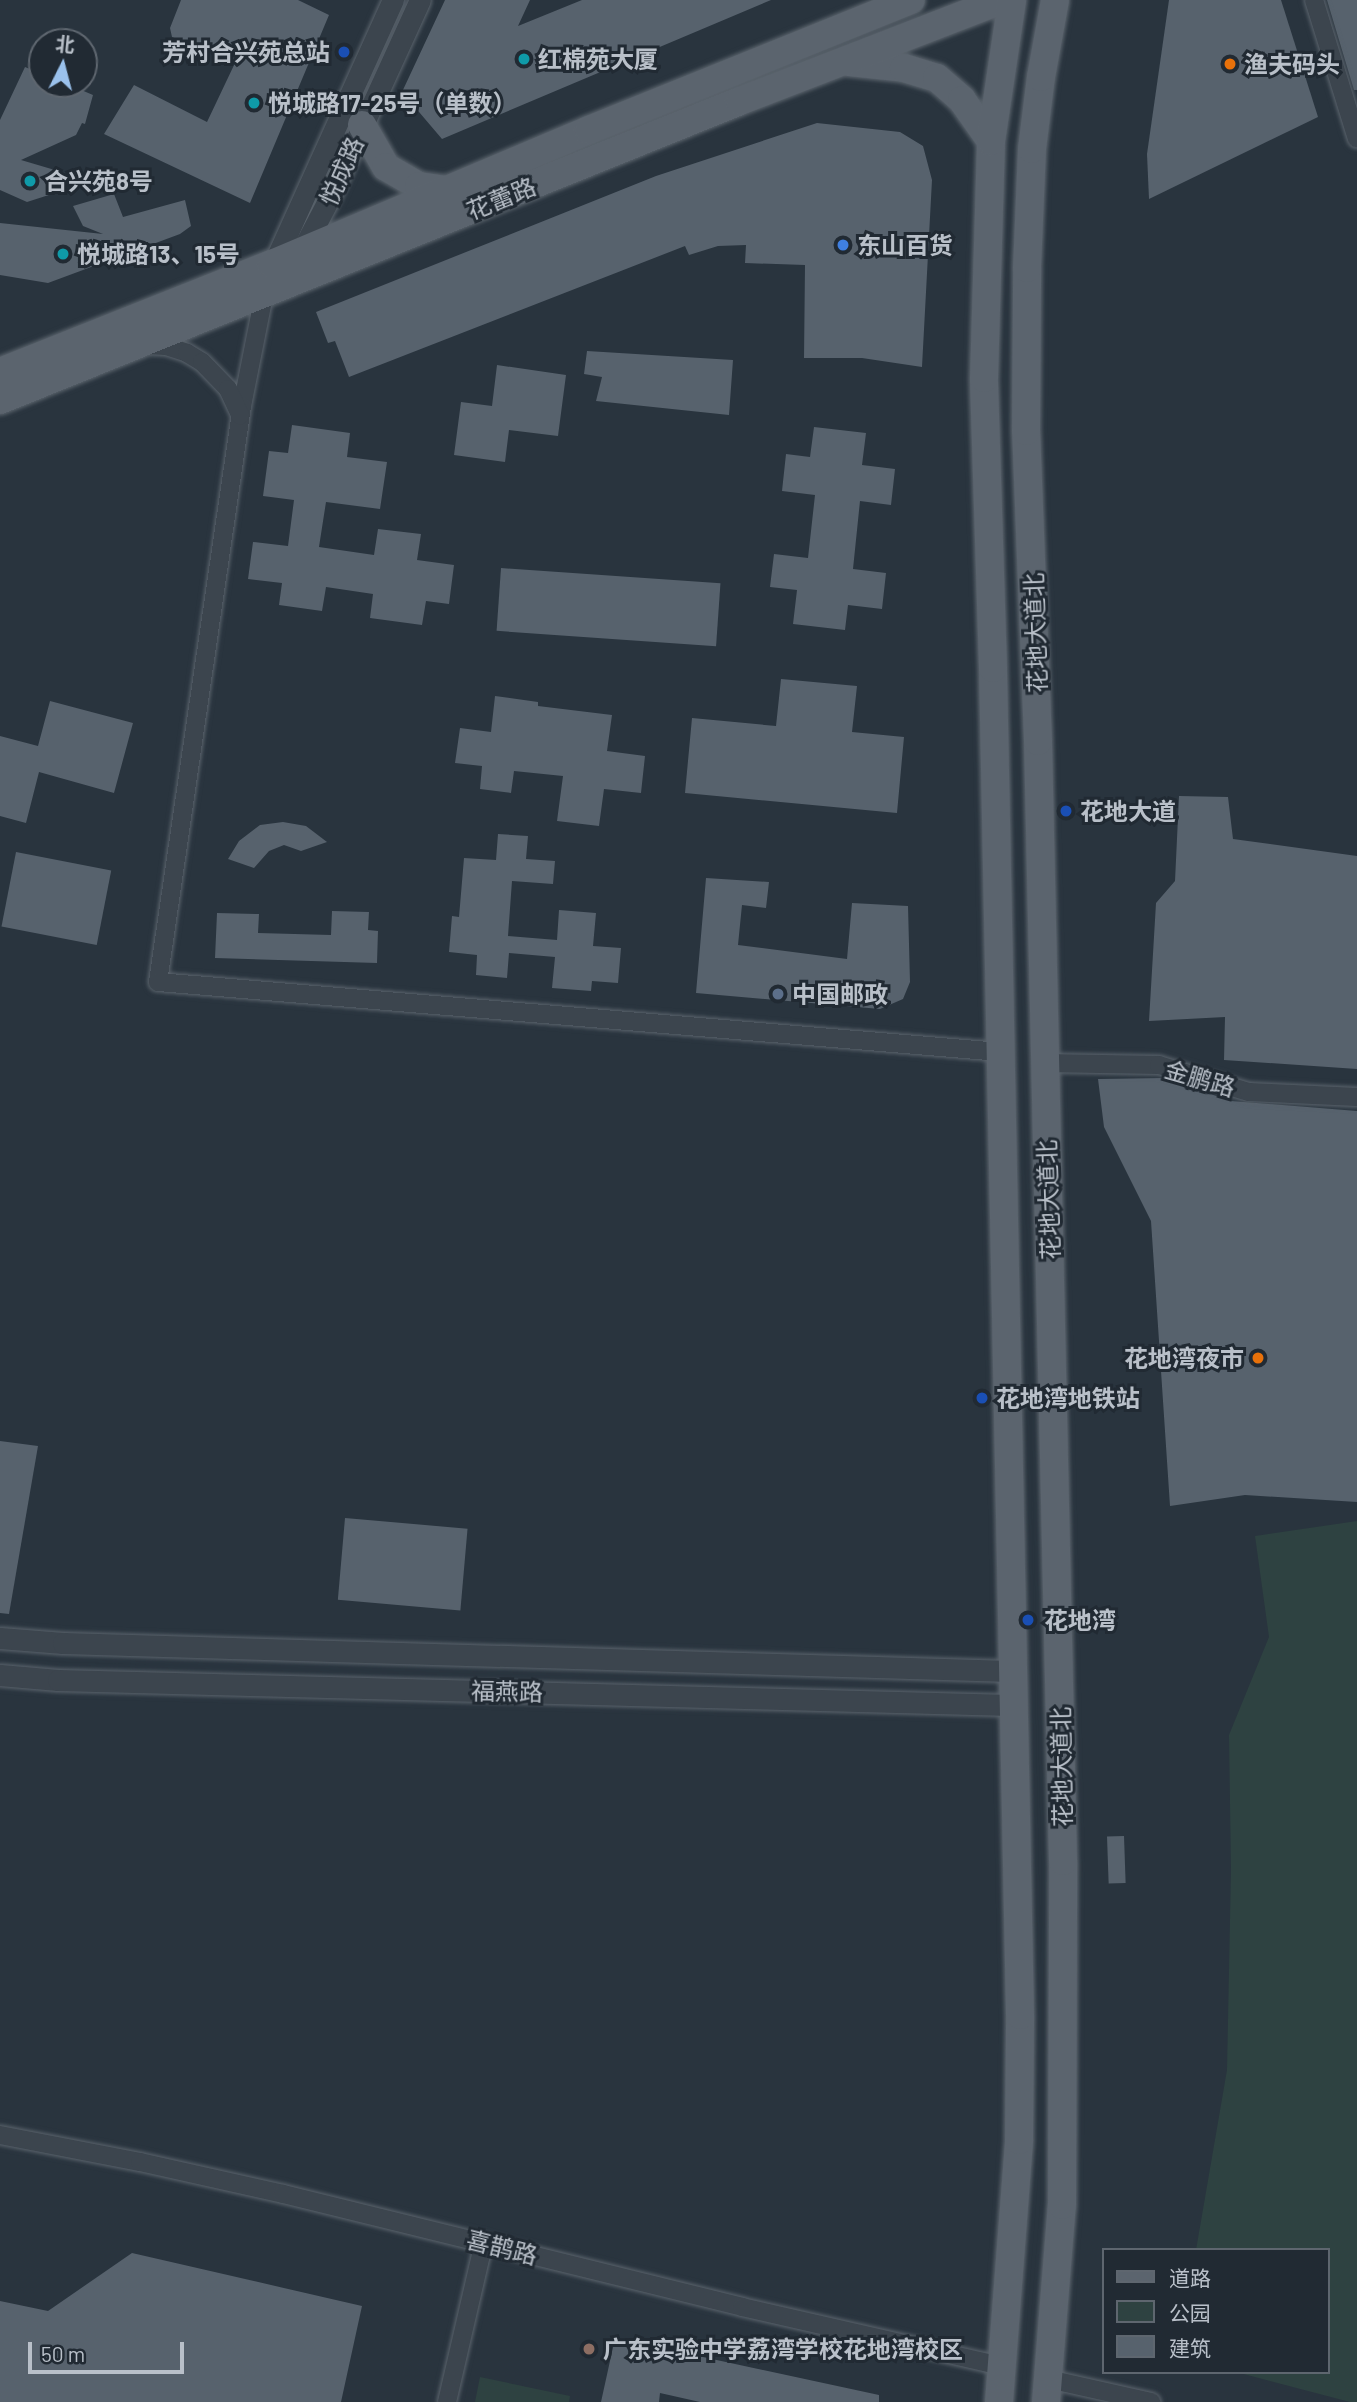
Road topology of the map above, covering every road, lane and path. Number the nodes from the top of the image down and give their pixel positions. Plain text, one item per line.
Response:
1 (393, 0) edge
2 (420, 0) edge
3 (911, 0) edge
4 (1002, 0) edge
5 (1012, 0) edge
6 (1055, 0) edge
7 (1314, 0) edge
8 (843, 61) junction
9 (362, 125) junction
10 (1357, 139) edge
11 (991, 141) junction
12 (446, 190) junction
13 (301, 252) junction
14 (272, 264) junction
15 (264, 295) junction
16 (139, 345) junction
17 (0, 372) edge
18 (0, 400) edge
19 (240, 415) junction
20 (1000, 1052) junction
21 (1043, 1063) junction
22 (1357, 1097) edge
23 (0, 1639) edge
24 (1014, 1671) junction
25 (0, 1675) edge
26 (1015, 1704) junction
27 (0, 2135) edge
28 (484, 2242) junction
29 (1001, 2366) junction
30 (1047, 2390) edge
31 (447, 2402) edge
32 (999, 2402) edge
33 (1150, 2402) edge

1 - 14 street, 悦成路
2 - 9 street, 悦成路
3 - 12 main road, 花蕾路
4 - 8 main road, 花蕾路
5 - 11 main road, 花地大道北
6 - 21 main road, 花地大道北
7 - 10 street
8 - 11 main road
8 - 15 main road, 花蕾路
9 - 12 main road
9 - 13 street, 悦成路
11 - 20 main road, 花地大道北
12 - 13 main road, 花蕾路
13 - 14 main road, 花蕾路
13 - 15 street, 悦成路
14 - 15 street, 悦成路
14 - 17 main road, 花蕾路
15 - 16 main road, 花蕾路
15 - 19 street
16 - 18 main road, 花蕾路
16 - 19 street
19 - 20 street
20 - 24 main road, 花地大道北
21 - 22 street, 金鹏路
21 - 30 main road, 花地大道北
23 - 24 street, 福燕路
24 - 26 main road, 花地大道北
25 - 26 street, 福燕路
26 - 29 main road, 花地大道北
27 - 28 street, 喜鹊路
28 - 29 street, 喜鹊路
28 - 31 street
29 - 32 main road, 花地大道北
30 - 33 street

